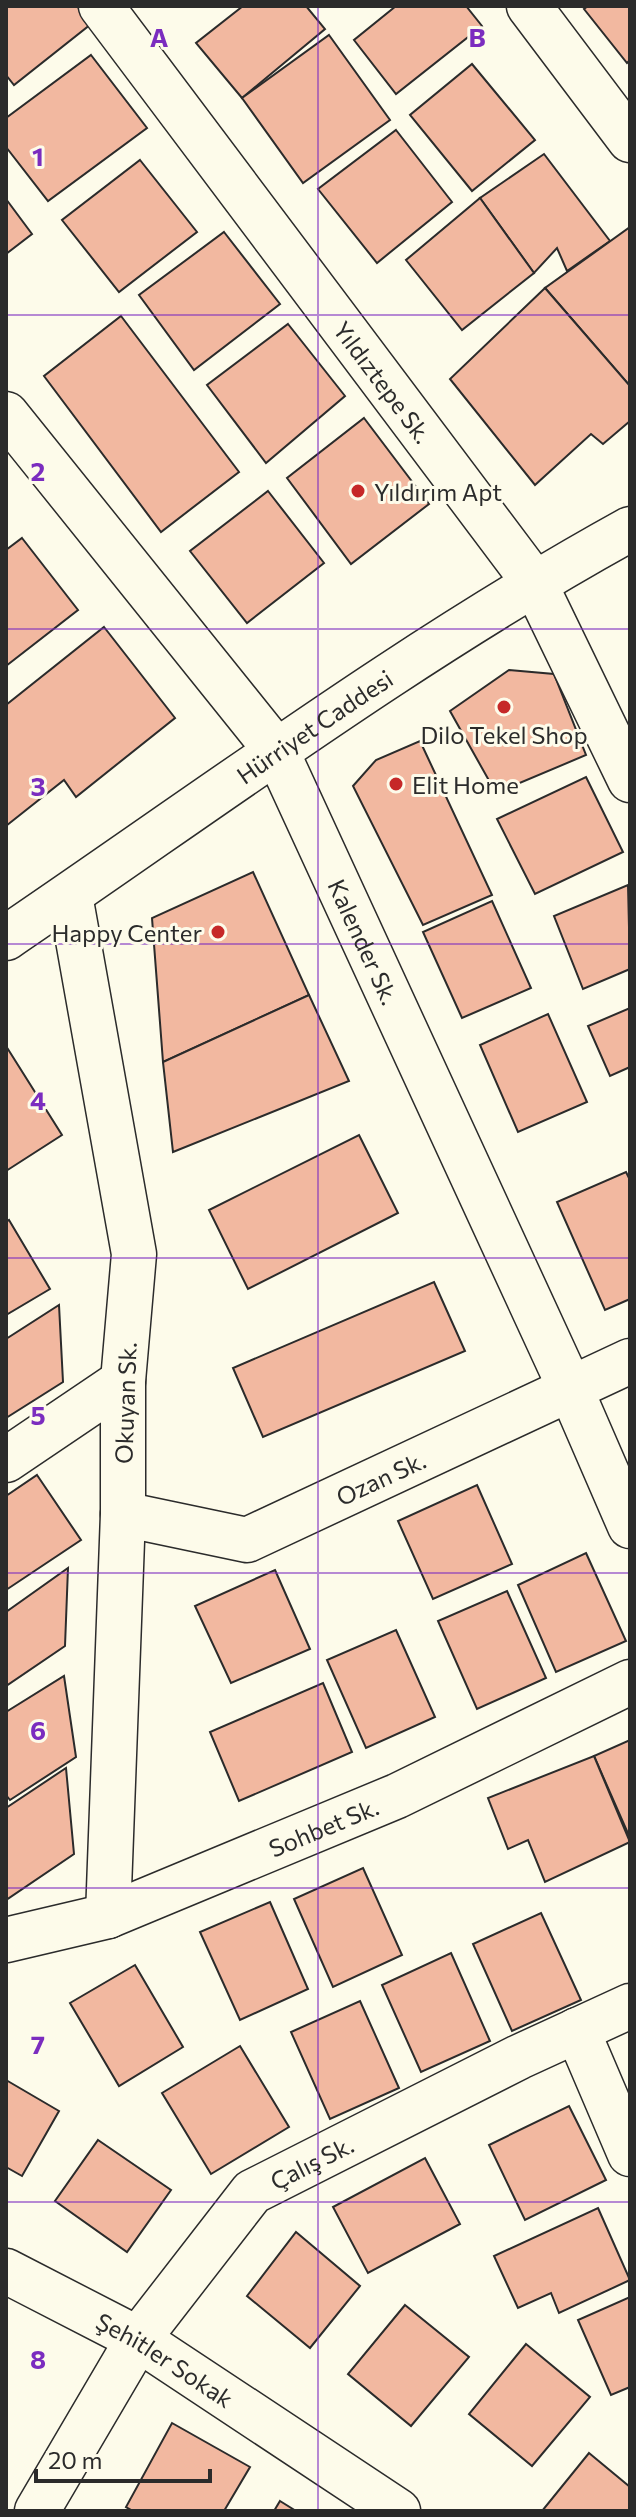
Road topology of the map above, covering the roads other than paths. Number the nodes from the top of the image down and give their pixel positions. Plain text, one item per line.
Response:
1 (101, 6) edge
2 (529, 6) edge
3 (630, 140) edge
4 (6, 414) edge
5 (630, 529) edge
6 (534, 582) junction
7 (276, 750) junction
8 (630, 780) edge
9 (70, 895) junction
10 (6, 938) edge
11 (630, 1361) edge
12 (123, 1381) junction
13 (571, 1390) junction
14 (6, 1460) edge
15 (123, 1514) junction
16 (630, 1526) edge
17 (630, 1682) edge
18 (108, 1916) junction
19 (6, 1940) edge
20 (630, 2006) edge
21 (577, 2030) junction
22 (630, 2154) edge
23 (6, 2271) edge
24 (138, 2339) junction
25 (387, 2508) edge
26 (37, 2511) edge

1 - 6 street, Yıldıztepe Sk.
2 - 3 street
4 - 7 street, Kalender Sk.
5 - 6 street, Hürriyet Caddesi
6 - 7 street, Hürriyet Caddesi
6 - 8 street, Yıldıztepe Sk.
7 - 9 street, Hürriyet Caddesi
7 - 13 street, Kalender Sk.
9 - 10 street, Hürriyet Caddesi
9 - 12 street, Okuyan Sk.
11 - 13 street, Ozan Sk.
12 - 14 street
12 - 15 street, Okuyan Sk.
13 - 15 street, Ozan Sk.
13 - 16 street, Kalender Sk.
15 - 18 street, Okuyan Sk.
17 - 18 street, Sohbet Sk.
18 - 19 street, Sohbet Sk.
20 - 21 street, Çalış Sk.
21 - 22 street
21 - 24 street, Çalış Sk.
23 - 24 street, Şehitler Sokak
24 - 25 street, Şehitler Sokak
24 - 26 street, Çalış Sk.

